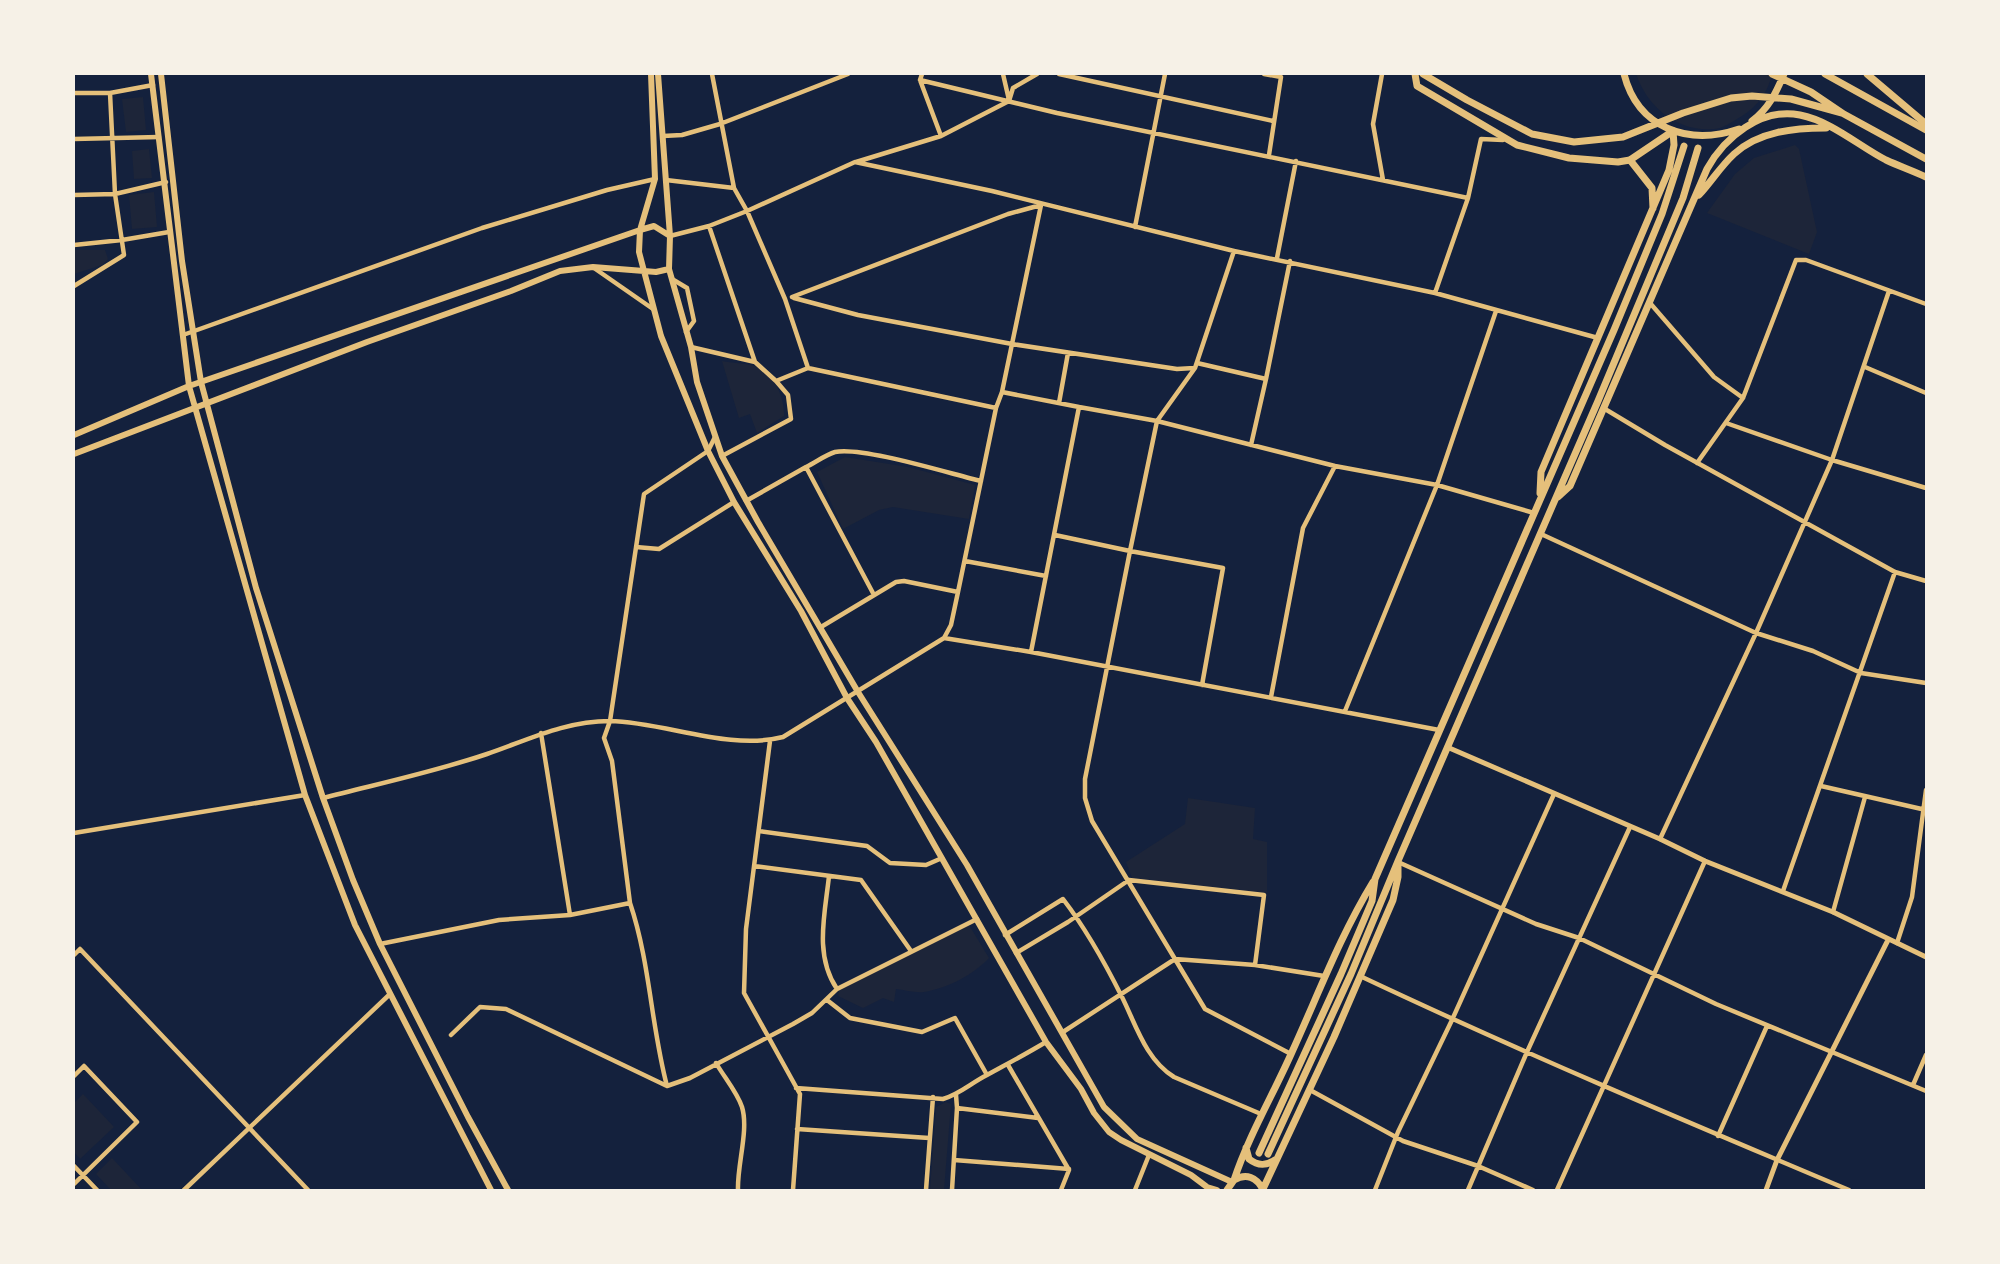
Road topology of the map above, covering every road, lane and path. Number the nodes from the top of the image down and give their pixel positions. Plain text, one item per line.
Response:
1 (151, 74) edge
2 (161, 74) edge
3 (651, 74) edge
4 (659, 74) edge
5 (712, 74) edge
6 (848, 74) edge
7 (922, 74) edge
8 (1003, 74) edge
9 (1037, 74) edge
10 (1059, 74) edge
11 (1165, 74) edge
12 (1264, 74) edge
13 (1382, 74) edge
14 (1415, 74) edge
15 (1423, 74) edge
16 (1625, 74) edge
17 (1772, 74) edge
18 (1784, 74) edge
19 (1825, 74) edge
20 (1867, 74) edge
21 (920, 80) junction
22 (154, 85) junction
23 (74, 93) edge
24 (110, 93) junction
25 (1160, 96) junction
26 (1009, 101) junction
27 (1842, 113) junction
28 (1273, 121) junction
29 (720, 124) junction
30 (1927, 124) edge
31 (1742, 128) junction
32 (1830, 128) junction
33 (1927, 130) edge
34 (1673, 131) junction
35 (1154, 133) junction
36 (663, 136) junction
37 (941, 136) junction
38 (113, 137) junction
39 (159, 137) junction
40 (74, 139) edge
41 (1508, 140) junction
42 (1684, 146) dead end
43 (1698, 148) dead end
44 (1269, 155) junction
45 (1927, 159) edge
46 (1630, 160) junction
47 (1296, 161) junction
48 (855, 162) junction
49 (1927, 177) edge
50 (175, 178) junction
51 (654, 178) junction
52 (666, 180) junction
53 (1382, 180) junction
54 (164, 182) junction
55 (734, 188) junction
56 (115, 194) junction
57 (74, 195) edge
58 (1468, 198) junction
59 (1694, 201) junction
60 (1041, 205) junction
61 (747, 211) junction
62 (1653, 212) junction
63 (709, 226) junction
64 (1135, 227) junction
65 (640, 230) junction
66 (169, 232) junction
67 (670, 236) junction
68 (122, 240) junction
69 (74, 245) edge
70 (1234, 251) junction
71 (1277, 258) junction
72 (1290, 261) junction
73 (593, 267) junction
74 (669, 269) junction
75 (643, 271) junction
76 (671, 279) junction
77 (74, 286) edge
78 (1889, 291) junction
79 (1435, 293) junction
80 (792, 297) junction
81 (785, 299) junction
82 (1650, 303) junction
83 (1927, 304) edge
84 (655, 311) junction
85 (1496, 311) junction
86 (193, 331) junction
87 (686, 332) junction
88 (183, 335) junction
89 (1599, 338) junction
90 (1012, 344) junction
91 (691, 347) junction
92 (1068, 353) junction
93 (755, 362) junction
94 (1196, 365) junction
95 (1865, 367) junction
96 (808, 368) junction
97 (1266, 379) junction
98 (776, 381) junction
99 (201, 382) junction
100 (189, 386) junction
101 (1002, 392) junction
102 (1927, 393) edge
103 (1743, 398) junction
104 (207, 402) junction
105 (1059, 403) junction
106 (195, 407) junction
107 (1079, 407) junction
108 (996, 408) junction
109 (1605, 409) junction
110 (1157, 421) junction
111 (1726, 422) junction
112 (74, 435) edge
113 (715, 437) junction
114 (1251, 445) junction
115 (708, 451) junction
116 (74, 454) edge
117 (722, 456) junction
118 (1832, 460) junction
119 (1697, 463) junction
120 (1335, 466) junction
121 (806, 467) junction
122 (981, 481) junction
123 (1437, 485) junction
124 (1927, 488) edge
125 (1539, 500) junction
126 (1555, 500) junction
127 (746, 501) junction
128 (734, 502) junction
129 (1534, 513) junction
130 (1806, 522) junction
131 (1541, 534) junction
132 (1055, 535) junction
133 (636, 547) junction
134 (1130, 551) junction
135 (965, 561) junction
136 (1895, 572) junction
137 (1046, 576) junction
138 (1927, 581) edge
139 (958, 592) junction
140 (874, 595) junction
141 (821, 627) junction
142 (1756, 633) junction
143 (944, 638) junction
144 (1031, 652) junction
145 (1109, 668) junction
146 (1861, 673) junction
147 (1927, 683) edge
148 (1202, 685) junction
149 (858, 692) junction
150 (1271, 697) junction
151 (847, 698) junction
152 (1345, 711) junction
153 (610, 721) junction
154 (1439, 730) junction
155 (541, 733) junction
156 (770, 740) junction
157 (1447, 747) junction
158 (1821, 786) junction
159 (1927, 790) edge
160 (1555, 794) junction
161 (305, 795) junction
162 (1865, 797) junction
163 (323, 798) junction
164 (1925, 810) edge
165 (1630, 827) junction
166 (759, 831) junction
167 (74, 833) edge
168 (1660, 839) junction
169 (942, 858) junction
170 (1398, 861) junction
171 (1705, 861) junction
172 (753, 866) junction
173 (829, 876) junction
174 (1375, 879) junction
175 (1129, 880) junction
176 (1783, 891) junction
177 (630, 903) junction
178 (1503, 908) junction
179 (1833, 912) junction
180 (569, 915) junction
181 (1076, 916) junction
182 (977, 919) junction
183 (1005, 934) junction
184 (1579, 938) junction
185 (1888, 940) junction
186 (380, 944) junction
187 (1896, 944) junction
188 (911, 951) junction
189 (1015, 953) junction
190 (74, 955) edge
191 (1927, 957) edge
192 (1175, 959) junction
193 (1255, 965) junction
194 (1653, 973) junction
195 (1324, 976) junction
196 (1359, 976) junction
197 (837, 989) junction
198 (390, 994) junction
199 (1121, 995) junction
200 (827, 1000) junction
201 (1452, 1020) junction
202 (1767, 1026) junction
203 (1063, 1032) junction
204 (451, 1035) dead end
205 (767, 1037) junction
206 (1046, 1042) junction
207 (1831, 1051) junction
208 (1527, 1052) junction
209 (1291, 1054) junction
210 (1927, 1055) edge
211 (716, 1063) junction
212 (1008, 1065) junction
213 (987, 1075) junction
214 (74, 1076) edge
215 (1604, 1085) junction
216 (1913, 1085) junction
217 (667, 1086) junction
218 (796, 1088) junction
219 (1310, 1090) junction
220 (1927, 1091) edge
221 (956, 1095) junction
222 (933, 1097) junction
223 (957, 1108) junction
224 (1261, 1114) junction
225 (1038, 1118) junction
226 (249, 1128) junction
227 (797, 1129) junction
228 (1718, 1136) junction
229 (1396, 1137) junction
230 (929, 1138) junction
231 (1248, 1140) junction
232 (1149, 1155) junction
233 (954, 1160) junction
234 (1275, 1160) junction
235 (1777, 1160) junction
236 (74, 1166) edge
237 (1478, 1166) junction
238 (1069, 1170) junction
239 (82, 1175) junction
240 (1233, 1181) junction
241 (74, 1184) edge
242 (1263, 1190) edge
243 (97, 1191) edge
244 (184, 1191) edge
245 (307, 1191) edge
246 (491, 1191) edge
247 (508, 1191) edge
248 (738, 1191) edge
249 (793, 1191) edge
250 (926, 1191) edge
251 (952, 1191) edge
252 (1061, 1191) edge
253 (1135, 1191) edge
254 (1217, 1191) edge
255 (1227, 1191) edge
256 (1375, 1191) edge
257 (1468, 1191) edge
258 (1533, 1191) edge
259 (1557, 1191) edge
260 (1766, 1191) edge
261 (1849, 1191) edge

1 - 22 main road
2 - 50 main road
3 - 51 main road
4 - 36 main road
5 - 29 street
6 - 29 street
7 - 21 street
8 - 26 street
9 - 26 street
10 - 25 street
11 - 25 street
12 - 28 street
13 - 53 street
14 - 41 main road
15 - 27 main road
16 - 34 main road
17 - 27 main road
18 - 31 main road
19 - 33 main road
20 - 30 main road
21 - 26 street
21 - 37 street
22 - 24 street
22 - 39 main road
23 - 24 street
24 - 38 street
25 - 28 street
25 - 35 street
26 - 35 street
26 - 37 street
27 - 45 main road
28 - 44 street
29 - 36 street
29 - 55 street
31 - 32 main road
31 - 34 main road
31 - 59 main road
32 - 49 main road
32 - 59 main road
34 - 46 main road
34 - 62 main road
35 - 44 street
35 - 64 street
36 - 52 main road
37 - 48 street
38 - 39 street
38 - 40 street
38 - 56 street
39 - 54 main road
41 - 46 main road
41 - 58 street
42 - 125 main road
43 - 126 main road
44 - 47 street
46 - 62 main road
47 - 53 street
47 - 71 street
48 - 60 street
48 - 61 street
50 - 54 street
50 - 86 main road
51 - 65 main road
51 - 86 street
52 - 55 street
52 - 67 main road
53 - 58 street
54 - 56 street
54 - 66 main road
55 - 61 street
56 - 57 street
56 - 68 street
58 - 79 street
59 - 82 main road
60 - 64 street
60 - 80 street
60 - 90 street
61 - 63 street
61 - 81 street
62 - 89 main road
63 - 67 street
63 - 93 street
64 - 70 street
65 - 67 main road
65 - 75 main road
65 - 99 main road
66 - 68 street
66 - 88 main road
67 - 74 main road
68 - 69 street
68 - 77 street
70 - 71 street
70 - 94 street
71 - 72 street
72 - 79 street
72 - 97 street
73 - 75 main road
73 - 84 street
73 - 104 main road
74 - 75 main road
74 - 76 main road
75 - 84 main road
76 - 87 main road
76 - 87 street
78 - 83 street
78 - 95 street
78 - 103 street
79 - 85 street
80 - 81 street
80 - 90 street
81 - 96 street
82 - 103 street
82 - 109 main road
84 - 115 main road
85 - 89 street
85 - 123 street
86 - 88 street
86 - 99 main road
87 - 91 main road
88 - 100 main road
89 - 125 main road
90 - 92 street
90 - 101 street
91 - 93 street
91 - 113 main road
92 - 94 street
92 - 105 street
93 - 98 street
94 - 97 street
94 - 110 street
95 - 102 street
95 - 118 street
96 - 98 street
96 - 108 street
97 - 114 street
98 - 117 street
99 - 100 main road
99 - 104 main road
100 - 106 main road
100 - 112 main road
101 - 105 street
101 - 108 street
103 - 111 street
104 - 106 main road
104 - 163 main road
105 - 107 street
106 - 116 main road
106 - 161 main road
107 - 110 street
107 - 132 street
108 - 122 street
109 - 119 street
109 - 126 main road
110 - 114 street
110 - 134 street
111 - 118 street
111 - 119 street
113 - 115 street
113 - 117 main road
114 - 120 street
115 - 128 main road
115 - 133 street
117 - 127 main road
118 - 124 street
118 - 130 street
119 - 130 street
120 - 123 street
120 - 150 street
121 - 122 street
121 - 127 street
121 - 140 street
122 - 135 street
123 - 129 street
123 - 152 street
125 - 129 main road
126 - 131 main road
127 - 141 main road
128 - 133 street
128 - 151 main road
129 - 154 main road
130 - 136 street
130 - 142 street
131 - 142 street
131 - 157 main road
132 - 134 street
132 - 137 street
133 - 153 street
134 - 145 street
134 - 148 street
135 - 137 street
135 - 139 street
136 - 138 street
136 - 146 street
137 - 144 street
139 - 140 street
139 - 143 street
140 - 141 street
141 - 149 main road
142 - 146 street
142 - 168 street
143 - 144 street
143 - 149 street
144 - 145 street
145 - 148 street
145 - 175 street
146 - 147 street
146 - 158 street
148 - 150 street
149 - 151 street
149 - 183 main road
150 - 152 street
151 - 156 street
151 - 169 main road
152 - 154 street
153 - 155 street
153 - 156 street
153 - 177 street
154 - 174 main road
155 - 163 street
155 - 180 street
156 - 166 street
157 - 160 street
157 - 170 main road
158 - 162 street
158 - 176 street
159 - 164 street
160 - 165 street
160 - 178 street
161 - 167 street
161 - 198 main road
162 - 164 street
162 - 179 street
163 - 186 main road
164 - 187 street
165 - 168 street
165 - 184 street
166 - 169 street
166 - 172 street
168 - 171 street
169 - 182 main road
170 - 174 main road
170 - 178 street
170 - 196 main road
171 - 176 street
171 - 194 street
172 - 173 street
172 - 205 street
173 - 188 street
173 - 197 street
174 - 195 main road
175 - 181 street
175 - 192 street
175 - 193 street
176 - 179 street
177 - 180 street
177 - 217 street
178 - 184 street
178 - 201 street
179 - 185 street
180 - 186 street
181 - 183 street
181 - 189 street
181 - 199 street
182 - 188 street
182 - 206 main road
183 - 189 main road
184 - 194 street
184 - 208 street
185 - 187 street
185 - 207 street
186 - 247 main road
187 - 191 street
188 - 197 street
189 - 203 main road
190 - 226 street
192 - 193 street
192 - 199 street
192 - 209 street
193 - 195 street
194 - 202 street
194 - 215 street
195 - 209 main road
196 - 201 street
196 - 219 main road
197 - 200 street
198 - 226 street
198 - 246 main road
199 - 203 street
199 - 224 street
200 - 205 street
200 - 213 street
201 - 208 street
201 - 229 street
202 - 207 street
202 - 228 street
203 - 240 main road
204 - 217 street
205 - 211 street
205 - 218 street
206 - 212 street
206 - 232 main road
207 - 216 street
207 - 235 street
208 - 215 street
208 - 237 street
209 - 224 main road
210 - 216 street
211 - 217 street
211 - 248 street
212 - 213 street
212 - 225 street
213 - 221 street
214 - 239 street
215 - 228 street
215 - 259 street
216 - 220 street
218 - 222 street
218 - 227 street
219 - 229 street
219 - 234 main road
221 - 222 street
221 - 223 street
222 - 230 street
223 - 225 street
223 - 233 street
224 - 231 main road
225 - 238 street
226 - 244 street
226 - 245 street
227 - 230 street
227 - 249 street
228 - 235 street
229 - 237 street
229 - 256 street
230 - 250 street
231 - 234 main road
231 - 240 main road
232 - 253 street
232 - 254 main road
233 - 238 street
233 - 251 street
234 - 242 main road
235 - 260 street
235 - 261 street
236 - 239 street
237 - 257 street
237 - 258 street
238 - 252 street
239 - 241 street
239 - 243 street
240 - 242 main road
240 - 255 main road

